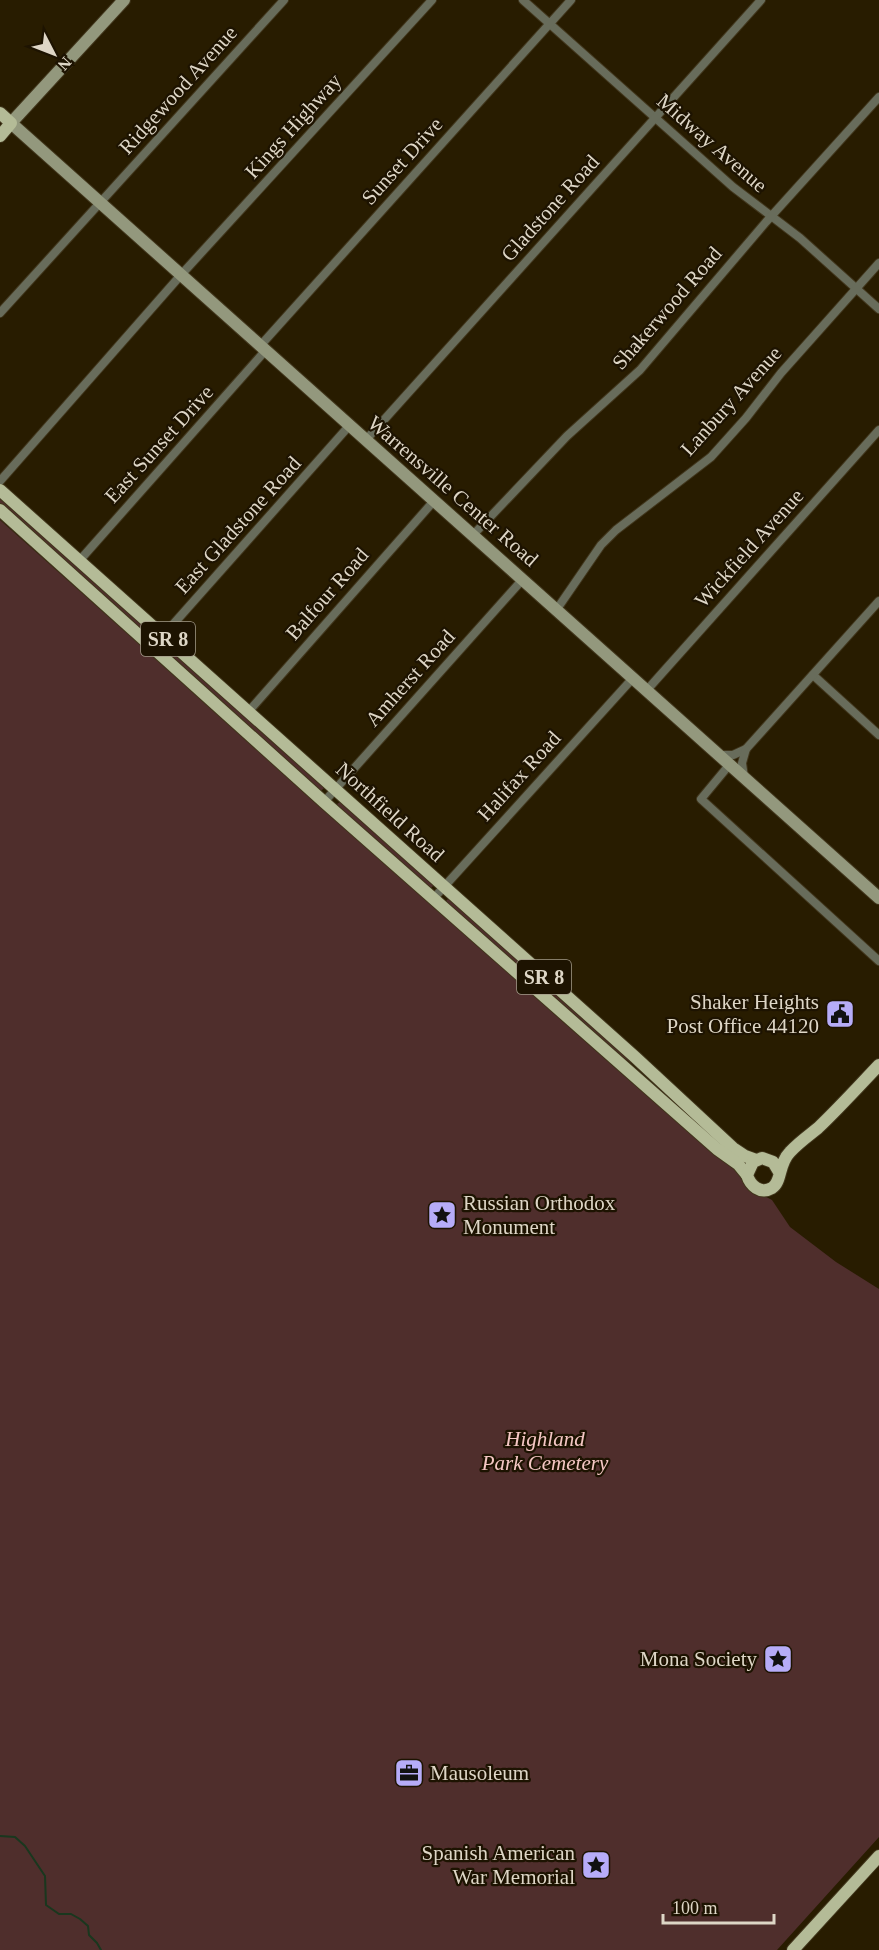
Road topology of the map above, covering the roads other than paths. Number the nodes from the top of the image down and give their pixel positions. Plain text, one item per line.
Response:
1 (124, 0) edge
2 (284, 0) edge
3 (432, 0) edge
4 (523, 0) edge
5 (571, 0) edge
6 (762, 0) edge
7 (549, 24) junction
8 (879, 97) edge
9 (0, 113) edge
10 (656, 118) junction
11 (11, 123) junction
12 (0, 136) edge
13 (99, 203) junction
14 (771, 217) junction
15 (879, 263) edge
16 (180, 276) junction
17 (856, 289) junction
18 (879, 309) edge
19 (0, 313) edge
20 (262, 348) junction
21 (349, 426) junction
22 (879, 430) edge
23 (365, 441) junction
24 (0, 481) edge
25 (0, 490) edge
26 (433, 502) junction
27 (0, 510) edge
28 (473, 535) junction
29 (80, 560) junction
30 (523, 579) junction
31 (879, 601) edge
32 (557, 609) junction
33 (164, 636) junction
34 (153, 647) junction
35 (813, 675) junction
36 (633, 678) junction
37 (647, 690) junction
38 (249, 711) junction
39 (879, 735) edge
40 (746, 748) junction
41 (718, 754) junction
42 (730, 764) junction
43 (744, 777) junction
44 (335, 789) junction
45 (324, 802) junction
46 (444, 886) junction
47 (879, 898) edge
48 (433, 899) junction
49 (879, 960) edge
50 (879, 1065) edge
51 (842, 1102) junction
52 (761, 1159) junction
53 (779, 1172) junction
54 (747, 1175) junction
55 (879, 1856) edge
56 (793, 1950) edge

1 - 11 main road
2 - 13 street, Ridgewood Avenue
3 - 16 street, Kings Highway
4 - 7 street, Midway Avenue
5 - 7 street, Sunset Drive
6 - 10 street, Gladstone Road
7 - 10 street, Midway Avenue
7 - 20 street, Sunset Drive
8 - 14 street, Shakerwood Road
9 - 11 main road, Warrensville Center Road
10 - 14 street, Midway Avenue
10 - 23 street, Gladstone Road
11 - 12 main road
11 - 13 main road, Warrensville Center Road
13 - 16 main road, Warrensville Center Road
13 - 19 street, Ridgewood Avenue
14 - 17 street, Midway Avenue
14 - 28 street, Shakerwood Road
15 - 17 street, Lanbury Avenue
16 - 20 main road, Warrensville Center Road
16 - 24 street, Kings Highway
17 - 18 street, Midway Avenue
17 - 32 street, Lanbury Avenue
20 - 21 main road, Warrensville Center Road
20 - 29 street, East Sunset Drive
21 - 23 main road, Warrensville Center Road
21 - 33 street, East Gladstone Road
22 - 37 street, Wickfield Avenue
23 - 26 main road, Warrensville Center Road
25 - 29 main road, Northfield Road / SR 8
26 - 28 main road, Warrensville Center Road
26 - 38 street, Balfour Road
27 - 34 main road, Northfield Road / SR 8
28 - 30 main road, Warrensville Center Road
29 - 33 main road, Northfield Road / SR 8
30 - 32 main road, Warrensville Center Road
30 - 44 street, Amherst Road
31 - 35 street
32 - 36 main road, Warrensville Center Road
33 - 34 street, East Gladstone Road
33 - 38 main road, Northfield Road / SR 8
34 - 45 main road, Northfield Road / SR 8
35 - 39 street
35 - 40 street
36 - 37 main road, Warrensville Center Road
36 - 46 street, Halifax Road
37 - 41 main road, Warrensville Center Road
38 - 44 main road, Northfield Road / SR 8
40 - 41 street
40 - 43 street
41 - 42 main road, Warrensville Center Road
42 - 43 main road, Warrensville Center Road
42 - 49 street
43 - 47 main road, Warrensville Center Road
44 - 45 street, Amherst Road
44 - 46 main road, Northfield Road / SR 8
45 - 48 main road, Northfield Road / SR 8
46 - 48 street, Halifax Road
46 - 52 main road, Northfield Road / SR 8
48 - 54 main road, Northfield Road / SR 8
50 - 51 main road, SR 8
51 - 52 main road, SR 8
51 - 53 main road, SR 8
52 - 53 main road
52 - 54 main road
53 - 54 main road, SR 8
55 - 56 main road

